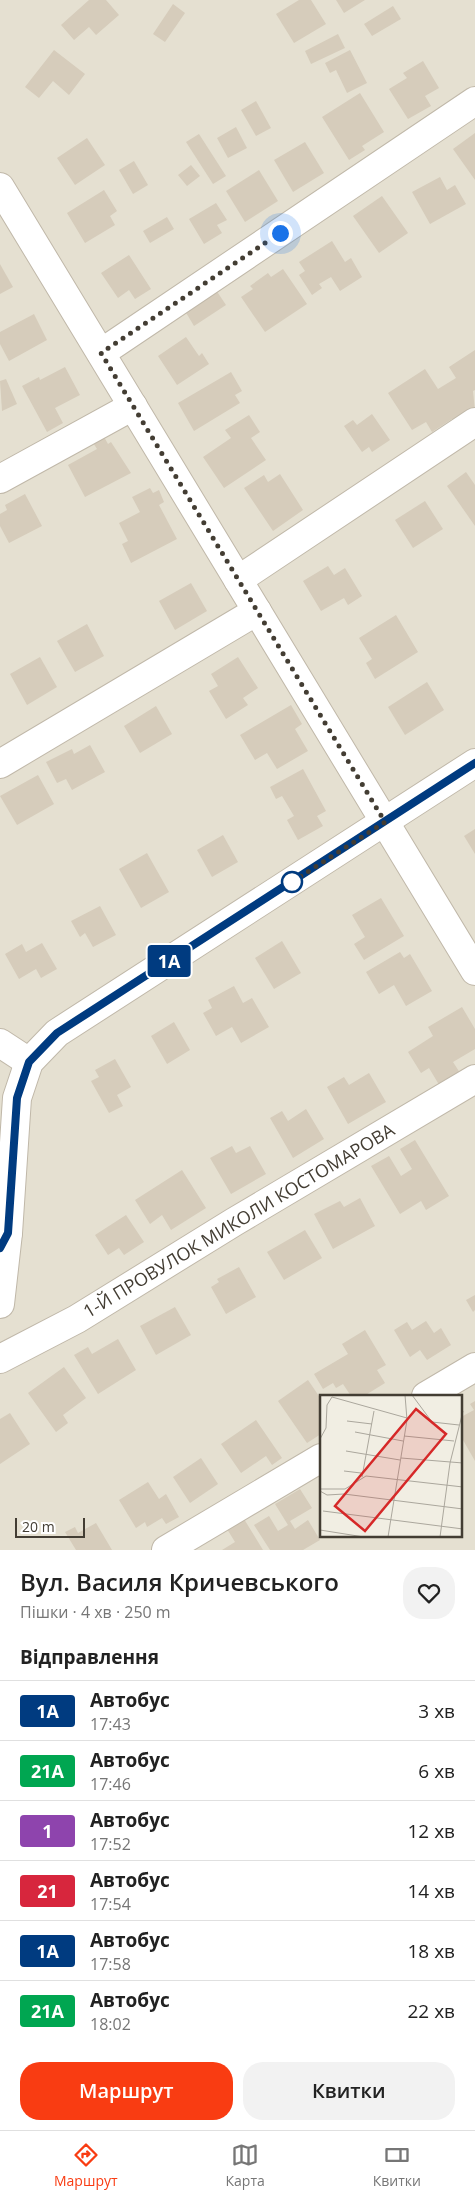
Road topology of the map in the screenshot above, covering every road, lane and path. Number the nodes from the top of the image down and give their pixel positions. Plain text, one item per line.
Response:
1 (475, 101) edge
2 (0, 187) edge
3 (101, 353) junction
4 (133, 406) junction
5 (475, 422) edge
6 (0, 479) edge
7 (238, 580) junction
8 (257, 611) junction
9 (475, 763) edge
10 (0, 764) edge
11 (385, 822) junction
12 (475, 971) edge
13 (0, 1043) edge
14 (29, 1062) junction
15 (475, 1079) edge
16 (4, 1240) edge
17 (0, 1304) edge
18 (0, 1358) edge
19 (475, 1367) edge
20 (428, 1395) edge
21 (320, 1459) edge
22 (166, 1550) edge

1 - 3 street
2 - 3 street
3 - 4 street
4 - 6 street
4 - 7 street
5 - 7 street
7 - 8 street
8 - 10 street
8 - 11 street
9 - 11 street
11 - 12 street
11 - 14 street
13 - 14 street
14 - 16 street
15 - 18 street, 1-Й ПРОВУЛОК МИКОЛИ КОСТОМАРОВА
16 - 17 street
19 - 20 street
21 - 22 street

